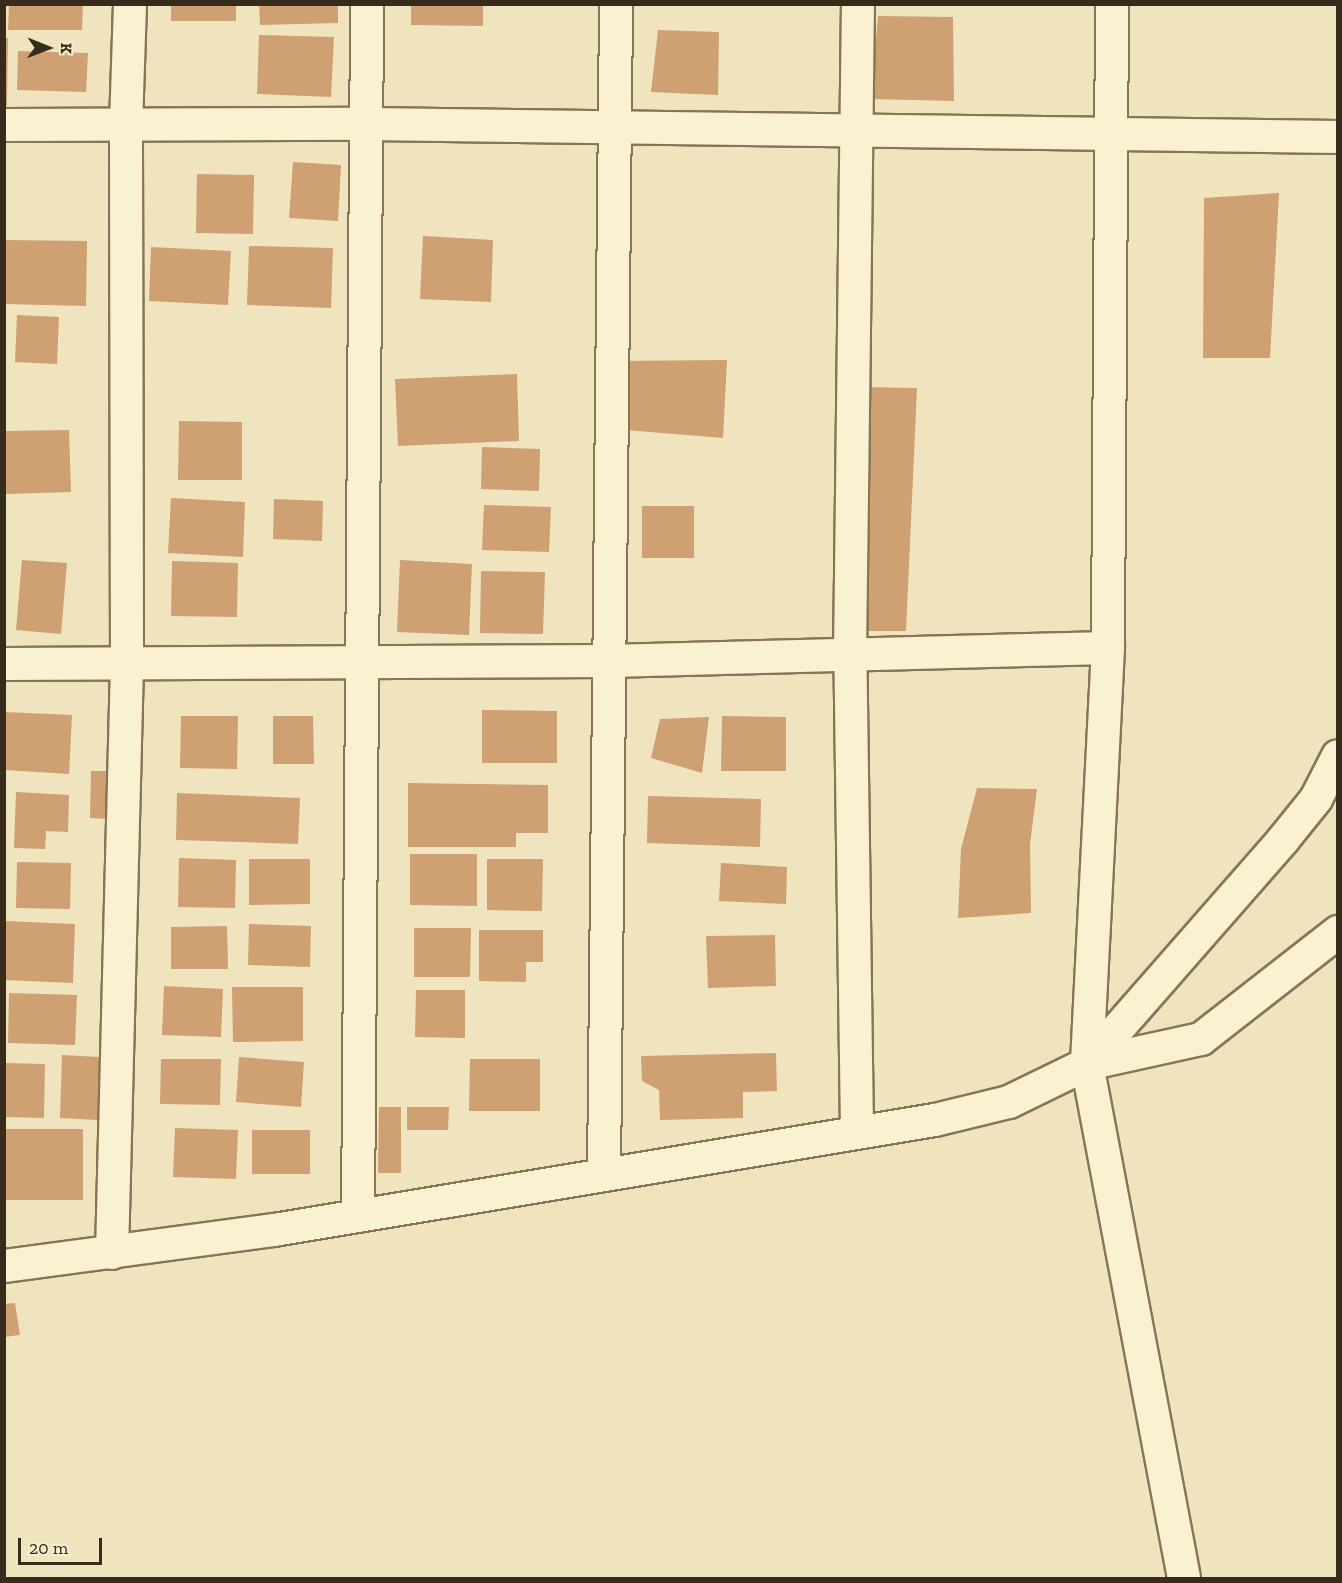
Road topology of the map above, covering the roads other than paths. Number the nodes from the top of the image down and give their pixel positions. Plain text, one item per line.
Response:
1 (130, 4) edge
2 (368, 4) edge
3 (616, 4) edge
4 (858, 4) edge
5 (1112, 4) edge
6 (368, 124) junction
7 (4, 125) edge
8 (126, 125) junction
9 (615, 127) junction
10 (858, 132) junction
11 (1111, 136) junction
12 (1338, 137) edge
13 (1108, 648) junction
14 (850, 656) junction
15 (360, 661) junction
16 (609, 661) junction
17 (127, 663) junction
18 (4, 664) edge
19 (1338, 756) edge
20 (1338, 932) edge
21 (1087, 1064) junction
22 (857, 1131) junction
23 (604, 1175) junction
24 (358, 1216) junction
25 (112, 1253) junction
26 (4, 1266) edge
27 (1184, 1578) edge

1 - 8 street
2 - 6 street
3 - 9 street
4 - 10 street
5 - 11 street
6 - 8 street
6 - 9 street
6 - 15 street
7 - 8 street
8 - 17 street
9 - 10 street
9 - 16 street
10 - 11 street
10 - 14 street
11 - 12 street
11 - 13 street
13 - 14 street
13 - 21 street
14 - 16 street
14 - 22 street
15 - 16 street
15 - 17 street
15 - 24 street
16 - 23 street
17 - 18 street
17 - 25 street
19 - 21 street
20 - 21 street
21 - 22 street
21 - 27 street
22 - 23 street
23 - 24 street
24 - 25 street
25 - 26 street

